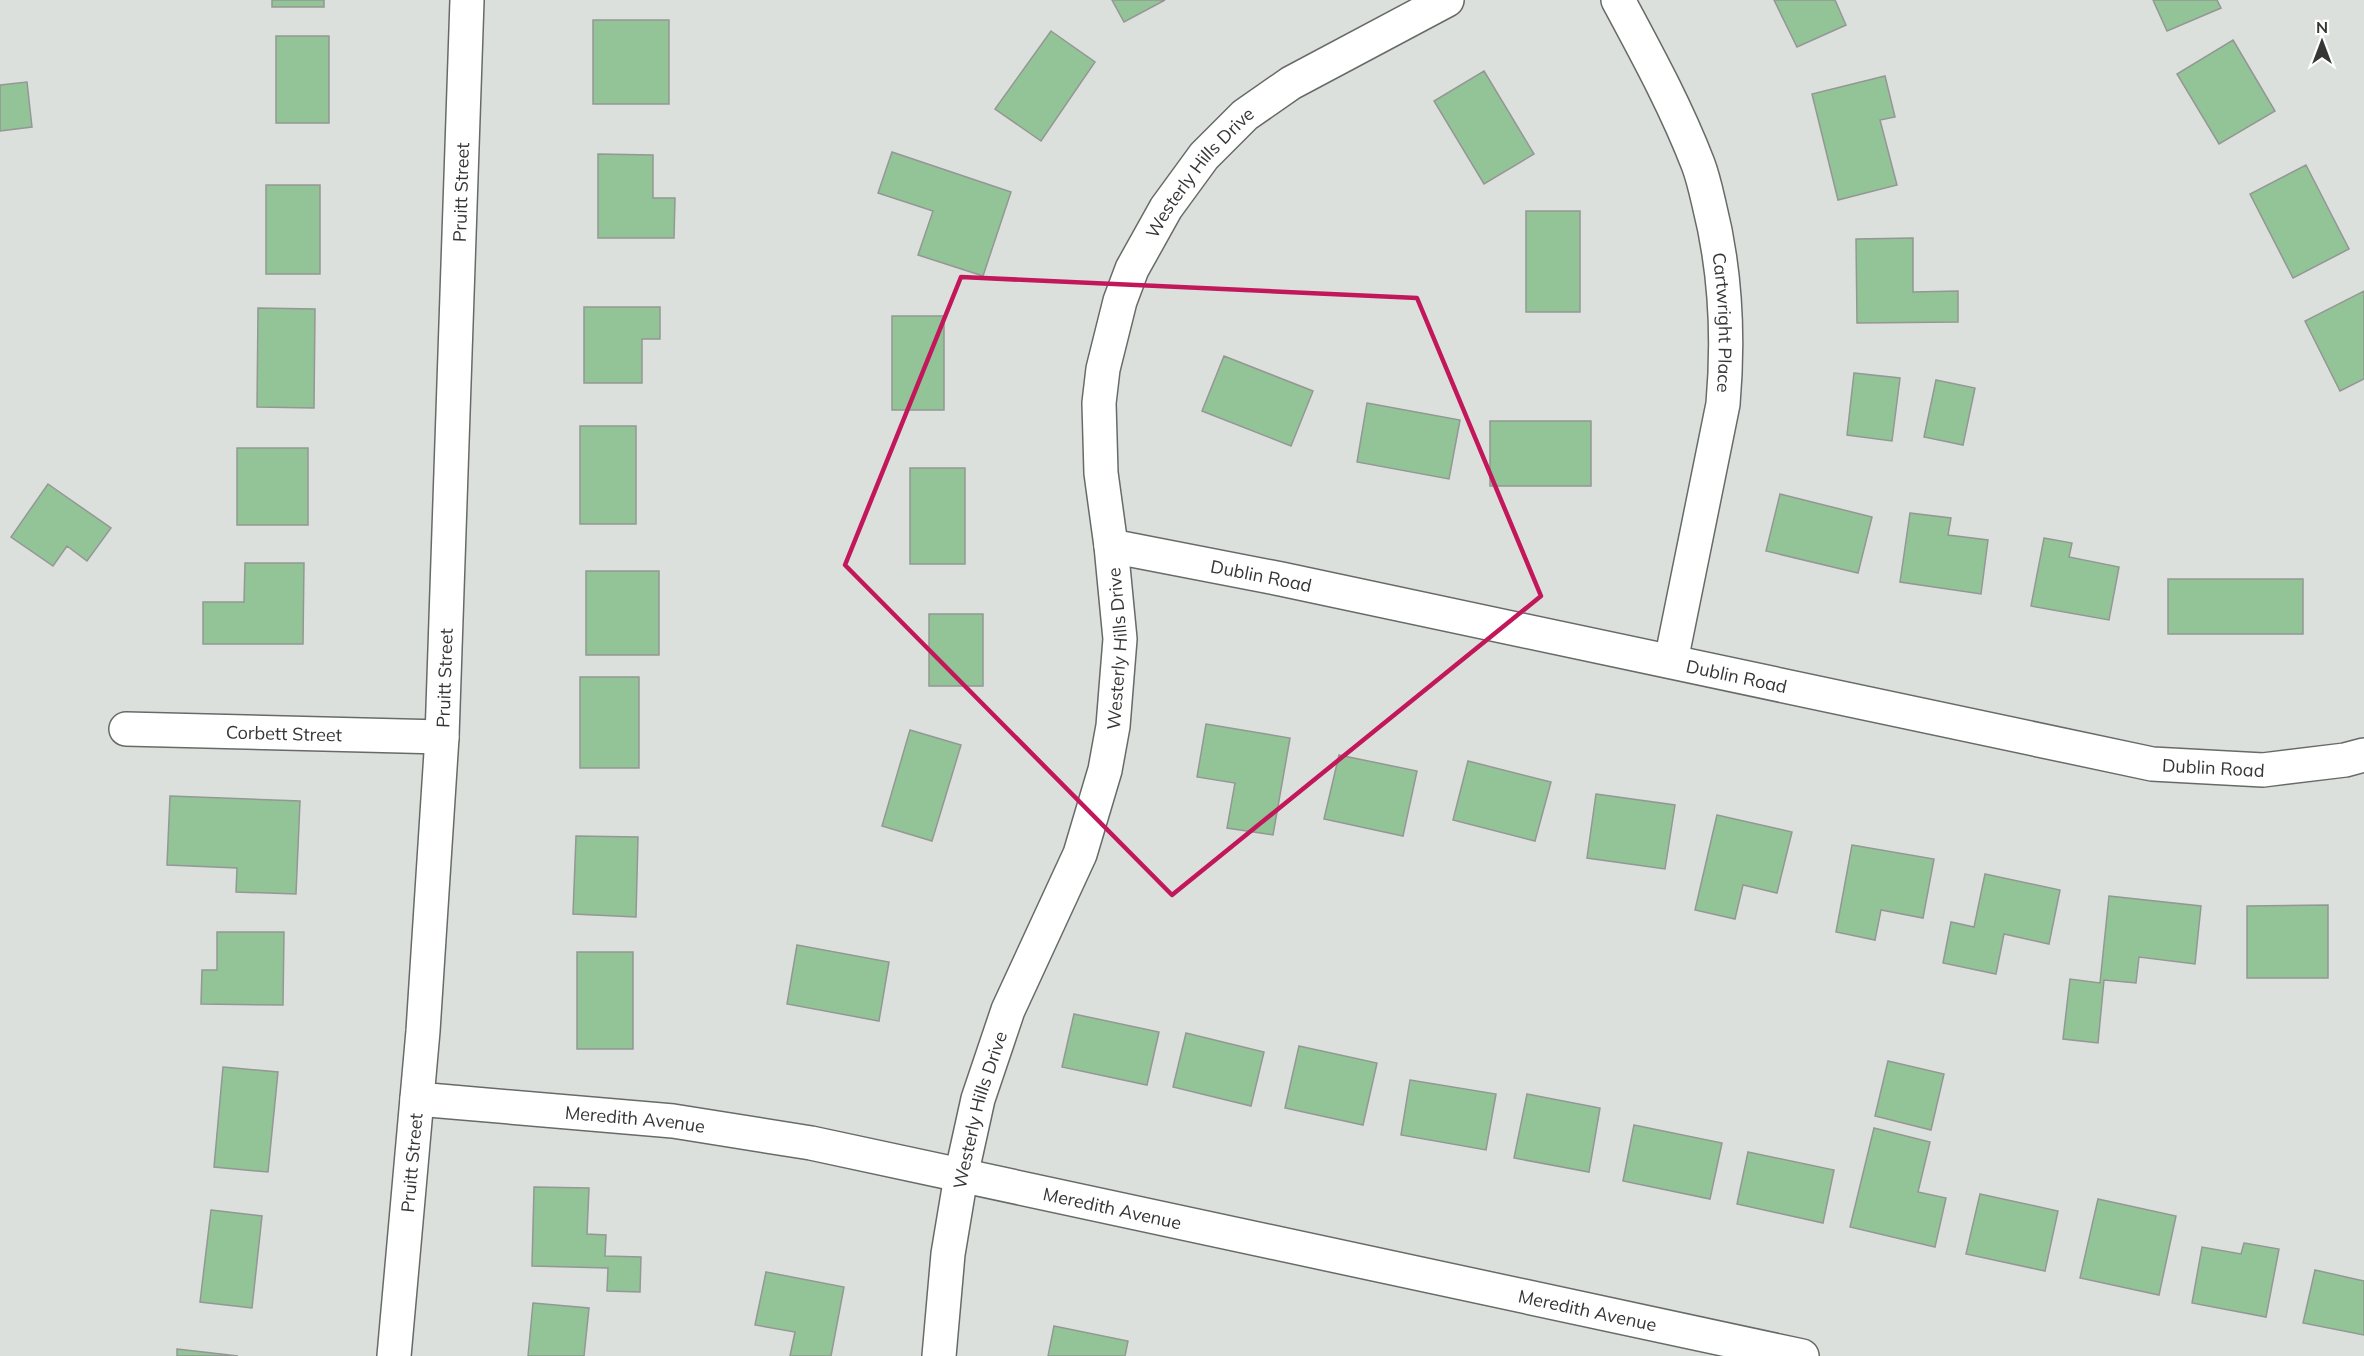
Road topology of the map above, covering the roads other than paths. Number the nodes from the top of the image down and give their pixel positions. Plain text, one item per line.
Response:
1 (467, 0) edge
2 (1447, 0) edge
3 (1618, 0) edge
4 (1111, 546) junction
5 (1671, 662) junction
6 (126, 729) dead end
7 (442, 737) junction
8 (2364, 755) edge
9 (417, 1099) junction
10 (961, 1176) junction
11 (393, 1356) edge
12 (939, 1356) edge
13 (1802, 1356) edge

1 - 7 street, Pruitt Street
2 - 4 street, Westerly Hills Drive
3 - 5 street, Cartwright Place
4 - 5 street, Dublin Road
4 - 10 street, Westerly Hills Drive
5 - 8 street, Dublin Road
6 - 7 street, Corbett Street
7 - 9 street, Pruitt Street
9 - 10 street, Meredith Avenue
9 - 11 street, Pruitt Street
10 - 12 street, Westerly Hills Drive
10 - 13 street, Meredith Avenue

